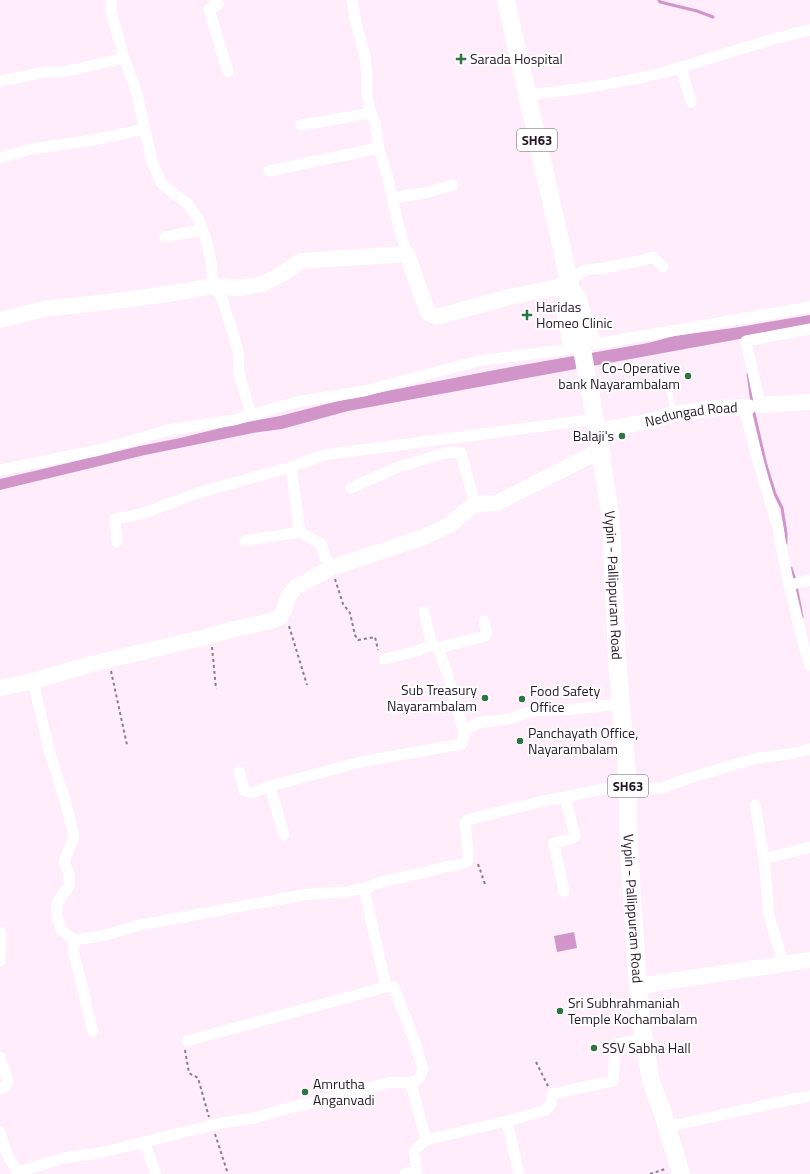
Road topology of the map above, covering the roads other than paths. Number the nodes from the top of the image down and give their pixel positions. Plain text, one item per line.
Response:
1 (112, 0) edge
2 (216, 0) edge
3 (352, 0) edge
4 (506, 0) edge
5 (810, 30) edge
6 (124, 58) junction
7 (681, 67) junction
8 (228, 72) dead end
9 (0, 81) edge
10 (527, 95) junction
11 (691, 102) dead end
12 (371, 113) junction
13 (301, 125) dead end
14 (145, 129) junction
15 (379, 148) junction
16 (0, 158) edge
17 (269, 171) dead end
18 (454, 185) dead end
19 (392, 198) junction
20 (202, 230) junction
21 (165, 237) dead end
22 (408, 254) junction
23 (663, 267) dead end
24 (563, 284) junction
25 (214, 286) junction
26 (810, 307) edge
27 (0, 320) edge
28 (810, 329) edge
29 (665, 366) dead end
30 (810, 402) edge
31 (750, 407) junction
32 (673, 414) junction
33 (251, 415) junction
34 (593, 426) junction
35 (601, 450) junction
36 (291, 467) junction
37 (0, 470) edge
38 (351, 488) dead end
39 (475, 504) junction
40 (300, 532) junction
41 (245, 541) dead end
42 (117, 542) dead end
43 (331, 568) junction
44 (798, 583) edge
45 (424, 612) dead end
46 (484, 621) dead end
47 (435, 647) junction
48 (384, 659) road end
49 (810, 665) edge
50 (33, 681) junction
51 (0, 688) edge
52 (621, 704) junction
53 (464, 731) junction
54 (810, 749) edge
55 (239, 771) dead end
56 (270, 787) junction
57 (628, 787) junction
58 (567, 796) junction
59 (755, 804) dead end
60 (284, 834) dead end
61 (810, 847) edge
62 (764, 858) junction
63 (364, 888) junction
64 (564, 892) dead end
65 (0, 932) edge
66 (75, 940) junction
67 (810, 960) edge
68 (0, 961) edge
69 (784, 964) junction
70 (638, 986) junction
71 (386, 987) junction
72 (94, 1032) dead end
73 (644, 1040) junction
74 (187, 1041) road end
75 (0, 1057) edge
76 (411, 1083) junction
77 (0, 1089) edge
78 (810, 1096) edge
79 (507, 1121) junction
80 (667, 1127) junction
81 (0, 1132) edge
82 (426, 1140) junction
83 (144, 1142) junction
84 (17, 1173) edge
85 (156, 1174) edge
86 (405, 1174) edge
87 (520, 1174) edge
88 (681, 1174) edge

1 - 6 street
2 - 8 street
3 - 12 street
4 - 10 main road, Vypin - Pallippuram Road / SH63
5 - 7 street
6 - 9 street
6 - 14 street
7 - 10 street
7 - 11 street
10 - 24 main road, Vypin - Pallippuram Road / SH63
12 - 13 street
12 - 15 street
14 - 16 street
14 - 20 street
15 - 17 street
15 - 19 street
18 - 19 street
19 - 22 street
20 - 21 street
20 - 25 street
22 - 24 street
22 - 25 street
23 - 24 street
24 - 26 street
24 - 33 street
24 - 34 main road, Vypin - Pallippuram Road / SH63
25 - 27 street
25 - 33 street
28 - 31 street
29 - 32 lane
30 - 31 street, Nedungad Road
31 - 32 street, Nedungad Road
31 - 44 street
32 - 34 street, Nedungad Road
33 - 37 street
34 - 35 main road, Vypin - Pallippuram Road / SH63
34 - 36 street
35 - 39 street
35 - 52 main road, Vypin - Pallippuram Road / SH63
36 - 40 street
36 - 42 street
38 - 39 street
39 - 43 street
40 - 41 street
40 - 43 street
43 - 50 street
44 - 49 street
45 - 47 street
46 - 47 street
47 - 48 street
47 - 53 street
50 - 51 street
50 - 66 street
52 - 53 street
52 - 57 main road, Vypin - Pallippuram Road / SH63
53 - 56 street
54 - 57 street
55 - 56 street
56 - 60 street
57 - 58 street
57 - 70 main road, Vypin - Pallippuram Road / SH63
58 - 63 street
58 - 64 street
59 - 62 street
61 - 62 street
62 - 69 street
63 - 66 street
63 - 71 street
65 - 68 street
66 - 72 street
67 - 69 street
69 - 70 street
70 - 73 main road, Vypin - Pallippuram Road / SH63
71 - 74 street
71 - 76 street
73 - 79 street
73 - 80 main road, Vypin - Pallippuram Road / SH63
75 - 77 street
76 - 82 street
76 - 83 street
78 - 80 street
79 - 82 street
79 - 87 street
80 - 88 main road, Vypin - Pallippuram Road / SH63
81 - 84 street
82 - 86 street
83 - 84 street
83 - 85 street

